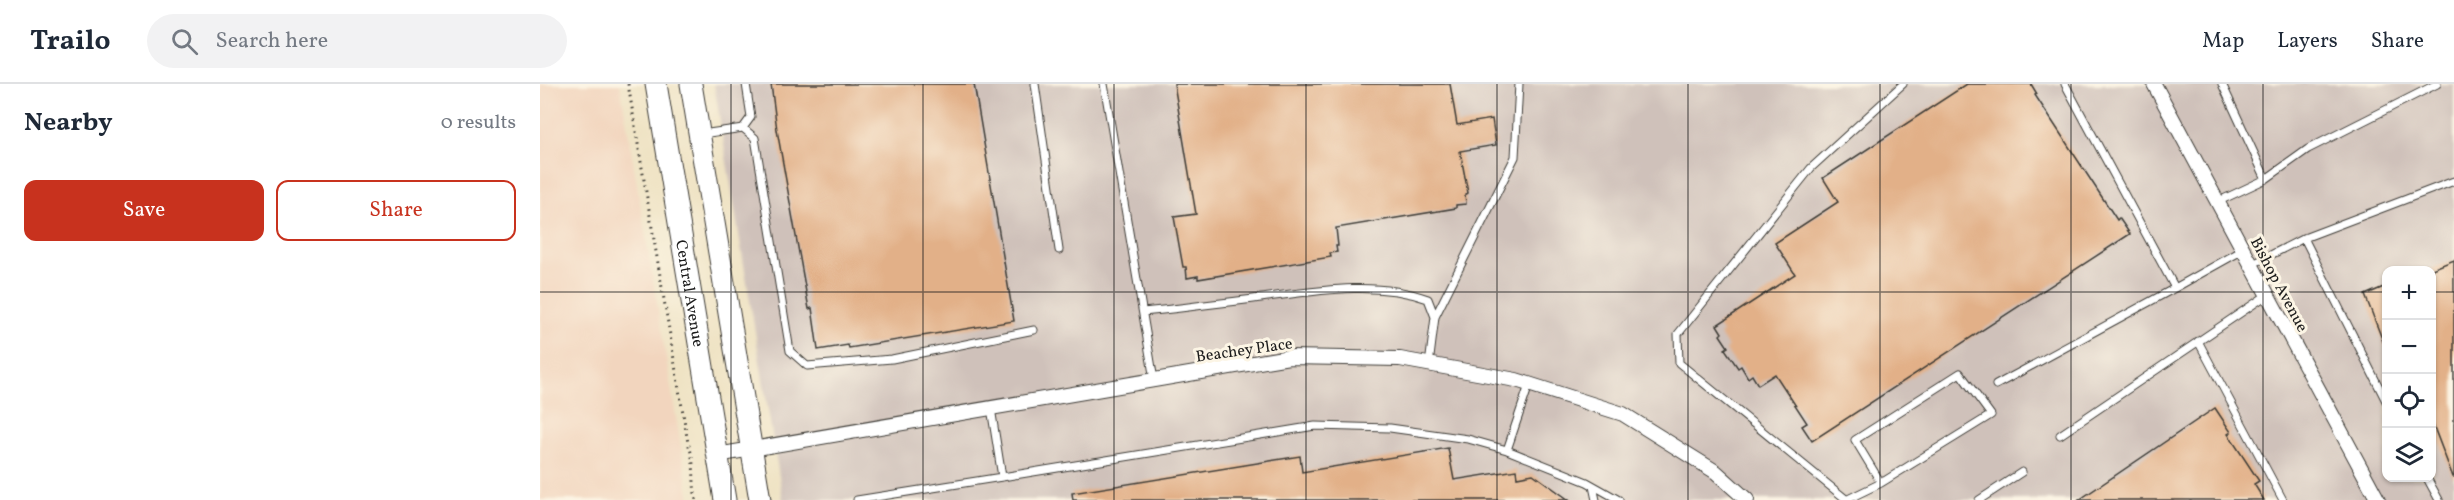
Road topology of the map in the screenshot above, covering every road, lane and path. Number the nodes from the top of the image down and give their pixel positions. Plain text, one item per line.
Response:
1 (628, 84) edge
2 (656, 84) edge
3 (691, 84) edge
4 (746, 84) edge
5 (1035, 84) edge
6 (1104, 84) edge
7 (1519, 84) edge
8 (1903, 84) edge
9 (2065, 84) edge
10 (2154, 84) edge
11 (2222, 84) edge
12 (2437, 84) edge
13 (743, 128) junction
14 (699, 134) junction
15 (665, 140) junction
16 (2266, 179) junction
17 (2454, 181) edge
18 (2217, 202) junction
19 (2304, 238) junction
20 (1059, 250) dead end
21 (2243, 250) junction
22 (2251, 265) junction
23 (2175, 288) junction
24 (2267, 295) junction
25 (1143, 312) junction
26 (1435, 317) junction
27 (1034, 330) dead end
28 (2198, 341) junction
29 (1429, 364) junction
30 (1155, 380) junction
31 (1529, 385) junction
32 (1996, 385) dead end
33 (2382, 393) edge
34 (991, 408) junction
35 (2060, 435) dead end
36 (752, 449) junction
37 (1507, 450) junction
38 (717, 454) junction
39 (2022, 472) dead end
40 (1002, 477) junction
41 (2430, 482) edge
42 (1881, 483) junction
43 (1593, 486) junction
44 (696, 500) edge
45 (725, 500) edge
46 (759, 500) edge
47 (857, 500) edge
48 (1596, 500) edge
49 (1619, 500) edge
50 (1747, 500) edge
51 (1847, 500) edge
52 (1979, 500) edge
53 (2283, 500) edge
54 (2378, 500) edge
55 (2439, 500) edge

1 - 44 path
2 - 15 main road, Central Avenue
3 - 14 main road
4 - 13 lane
5 - 20 lane
6 - 25 lane
7 - 26 lane
8 - 51 lane
9 - 23 lane
10 - 18 street, Bishop Avenue
11 - 16 lane
12 - 16 lane
13 - 14 lane
13 - 27 lane
14 - 15 main road
14 - 36 main road
15 - 38 main road, Central Avenue
16 - 18 lane
17 - 19 lane
18 - 21 street, Bishop Avenue
19 - 22 lane
19 - 33 lane
21 - 22 street, Bishop Avenue
21 - 23 lane
22 - 24 street, Bishop Avenue
23 - 32 lane
24 - 28 lane
24 - 54 street, Bishop Avenue
25 - 26 lane
25 - 30 lane
26 - 29 lane
28 - 35 lane
28 - 53 lane
29 - 30 street, Beachey Place
29 - 31 street, Beachey Place
30 - 34 street, Beachey Place
31 - 37 lane
31 - 50 street, Beachey Place
34 - 36 street, Beachey Place
34 - 40 lane
36 - 38 street, Beachey Place
36 - 46 main road
37 - 40 lane
37 - 43 lane
38 - 45 main road, Central Avenue
39 - 52 lane
40 - 47 lane
41 - 55 lane
42 - 42 lane
42 - 51 lane
43 - 48 lane
43 - 49 lane

